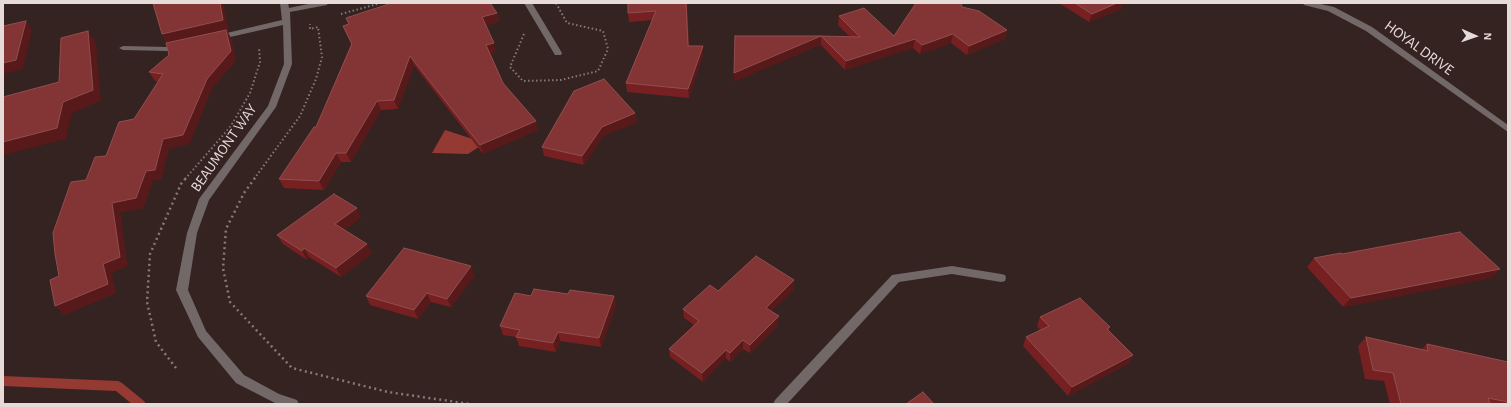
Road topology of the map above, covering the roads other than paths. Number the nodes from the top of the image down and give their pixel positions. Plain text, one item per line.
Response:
1 (324, 3) edge
2 (528, 3) edge
3 (1307, 3) edge
4 (285, 12) edge
5 (205, 41) edge
6 (190, 44) edge
7 (123, 48) dead end
8 (558, 53) dead end
9 (1508, 129) edge
10 (1001, 278) dead end
11 (293, 404) edge
12 (779, 404) edge

1 - 4 street
2 - 8 street
3 - 9 street, HOYAL DRIVE
4 - 5 street
4 - 11 street, BEAUMONT WAY
6 - 7 street
10 - 12 street

